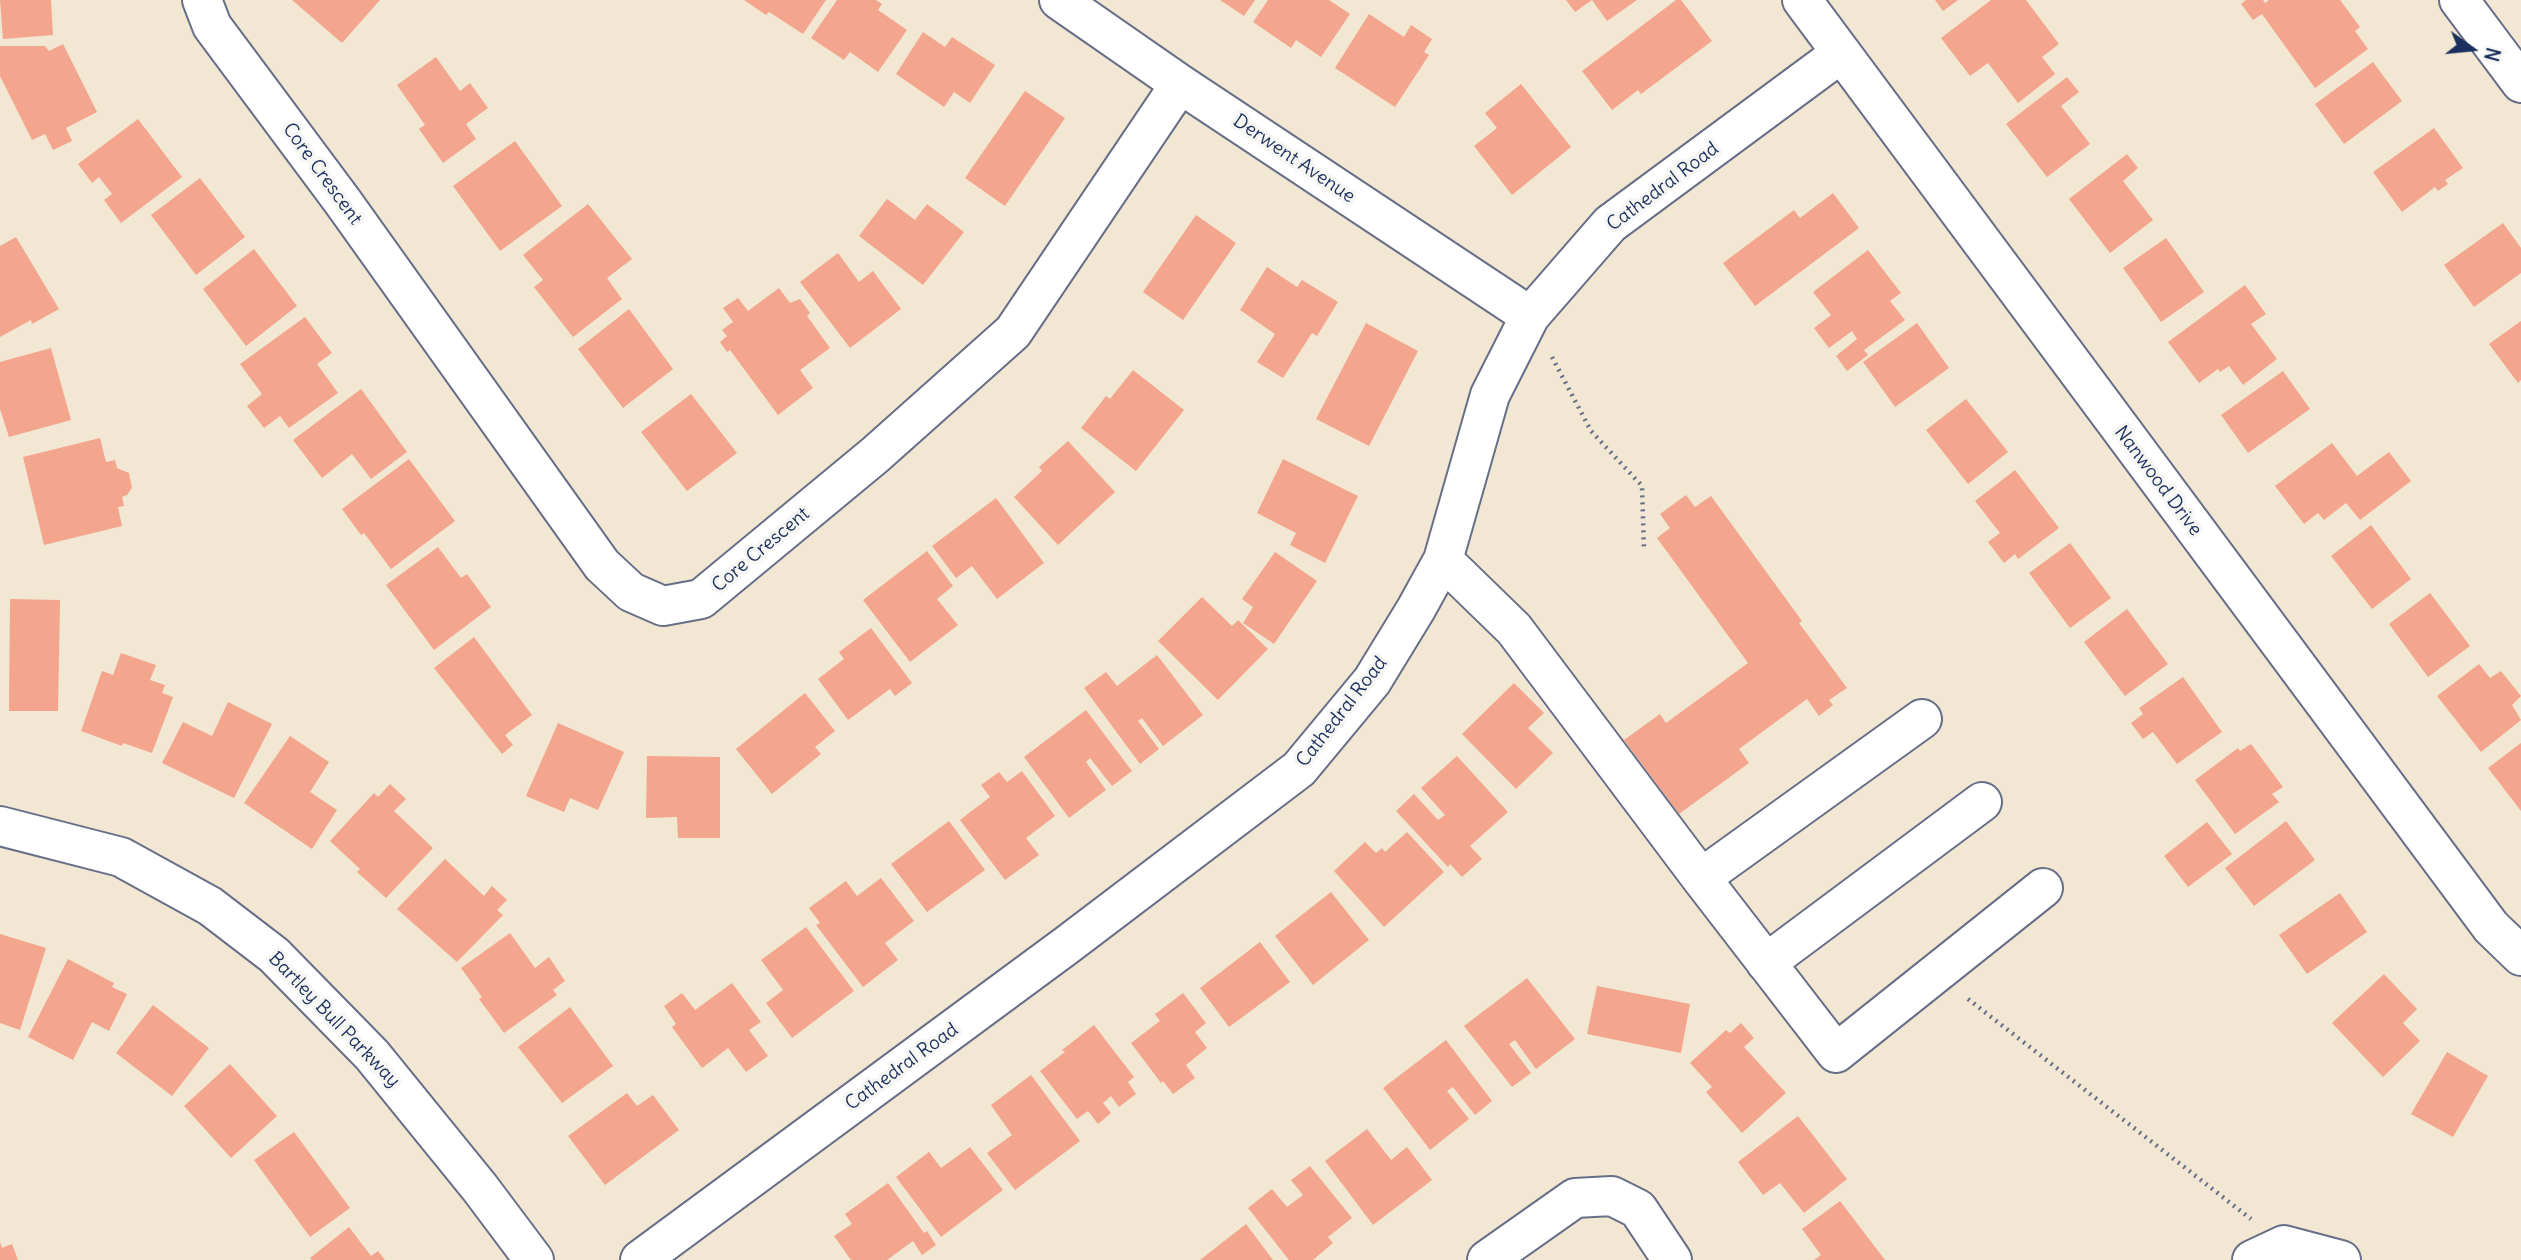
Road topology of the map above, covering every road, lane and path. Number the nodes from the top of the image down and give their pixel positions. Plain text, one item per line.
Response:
1 (202, 0) edge
2 (1059, 0) edge
3 (1802, 0) edge
4 (2459, 0) edge
5 (1840, 54) junction
6 (2521, 83) edge
7 (1180, 84) junction
8 (1530, 316) junction
9 (1644, 551) dead end
10 (1443, 560) junction
11 (1922, 719) dead end
12 (1982, 802) dead end
13 (0, 826) edge
14 (1701, 878) junction
15 (2043, 888) dead end
16 (2521, 956) edge
17 (1766, 963) junction
18 (1939, 972) junction
19 (2268, 1252) edge
20 (534, 1260) edge
21 (640, 1260) edge
22 (1487, 1260) edge
23 (1672, 1260) edge
24 (2341, 1260) edge

1 - 7 street, Core Crescent
2 - 7 street, Derwent Avenue
3 - 5 street, Nanwood Drive
4 - 6 street
5 - 8 street, Cathedral Road
5 - 16 street, Nanwood Drive
7 - 8 street, Derwent Avenue
8 - 9 path
8 - 10 street, Cathedral Road
10 - 14 street
10 - 21 street, Cathedral Road
11 - 14 street
12 - 17 street
13 - 20 street, Bartley Bull Parkway
14 - 17 street
15 - 18 street
17 - 18 street
18 - 19 path
19 - 24 street
22 - 23 street

